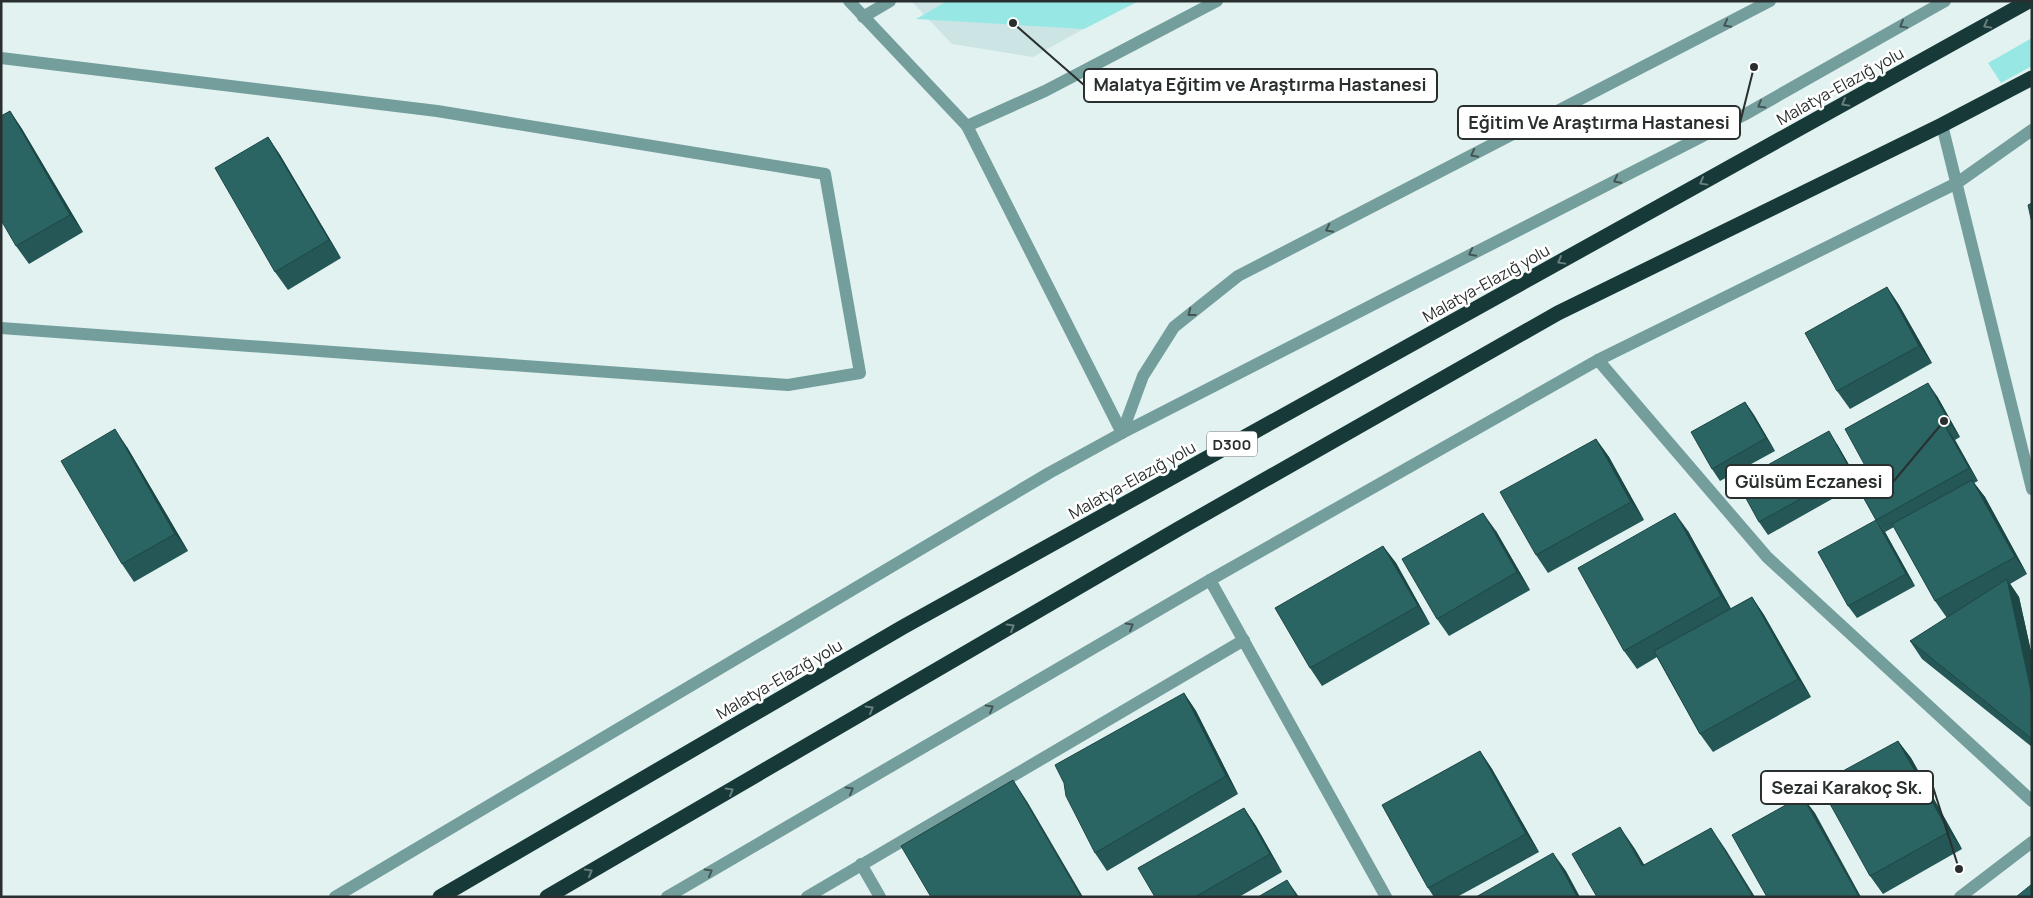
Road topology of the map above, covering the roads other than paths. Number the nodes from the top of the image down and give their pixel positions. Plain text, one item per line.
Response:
1 (848, 1) edge
2 (890, 1) edge
3 (1217, 1) edge
4 (1770, 1) edge
5 (1946, 1) edge
6 (2030, 1) edge
7 (863, 18) junction
8 (1, 58) edge
9 (2032, 78) edge
10 (1942, 125) junction
11 (967, 126) junction
12 (2032, 130) edge
13 (1957, 183) junction
14 (1, 328) edge
15 (1598, 360) junction
16 (1122, 432) junction
17 (2032, 489) edge
18 (1210, 580) junction
19 (1244, 640) junction
20 (2032, 801) edge
21 (2032, 842) edge
22 (861, 864) junction
23 (335, 897) edge
24 (440, 897) edge
25 (547, 897) edge
26 (667, 897) edge
27 (807, 897) edge
28 (880, 897) edge
29 (1386, 897) edge
30 (1960, 897) edge

1 - 7 street
2 - 7 street
3 - 11 street
4 -> 16 street
5 -> 16 street
6 -> 24 highway, Malatya-Elazığ yolu / D300
7 - 11 street
8 - 14 street
9 - 10 highway, D300
10 - 13 street
25 -> 10 highway, D300
11 - 16 street
12 - 13 street
13 - 15 street
13 - 17 street
15 - 18 street
15 - 20 street
16 - 23 street
18 - 19 street
26 -> 18 street
19 - 22 street
19 - 29 street
21 - 30 street
22 - 27 street
22 - 28 street

